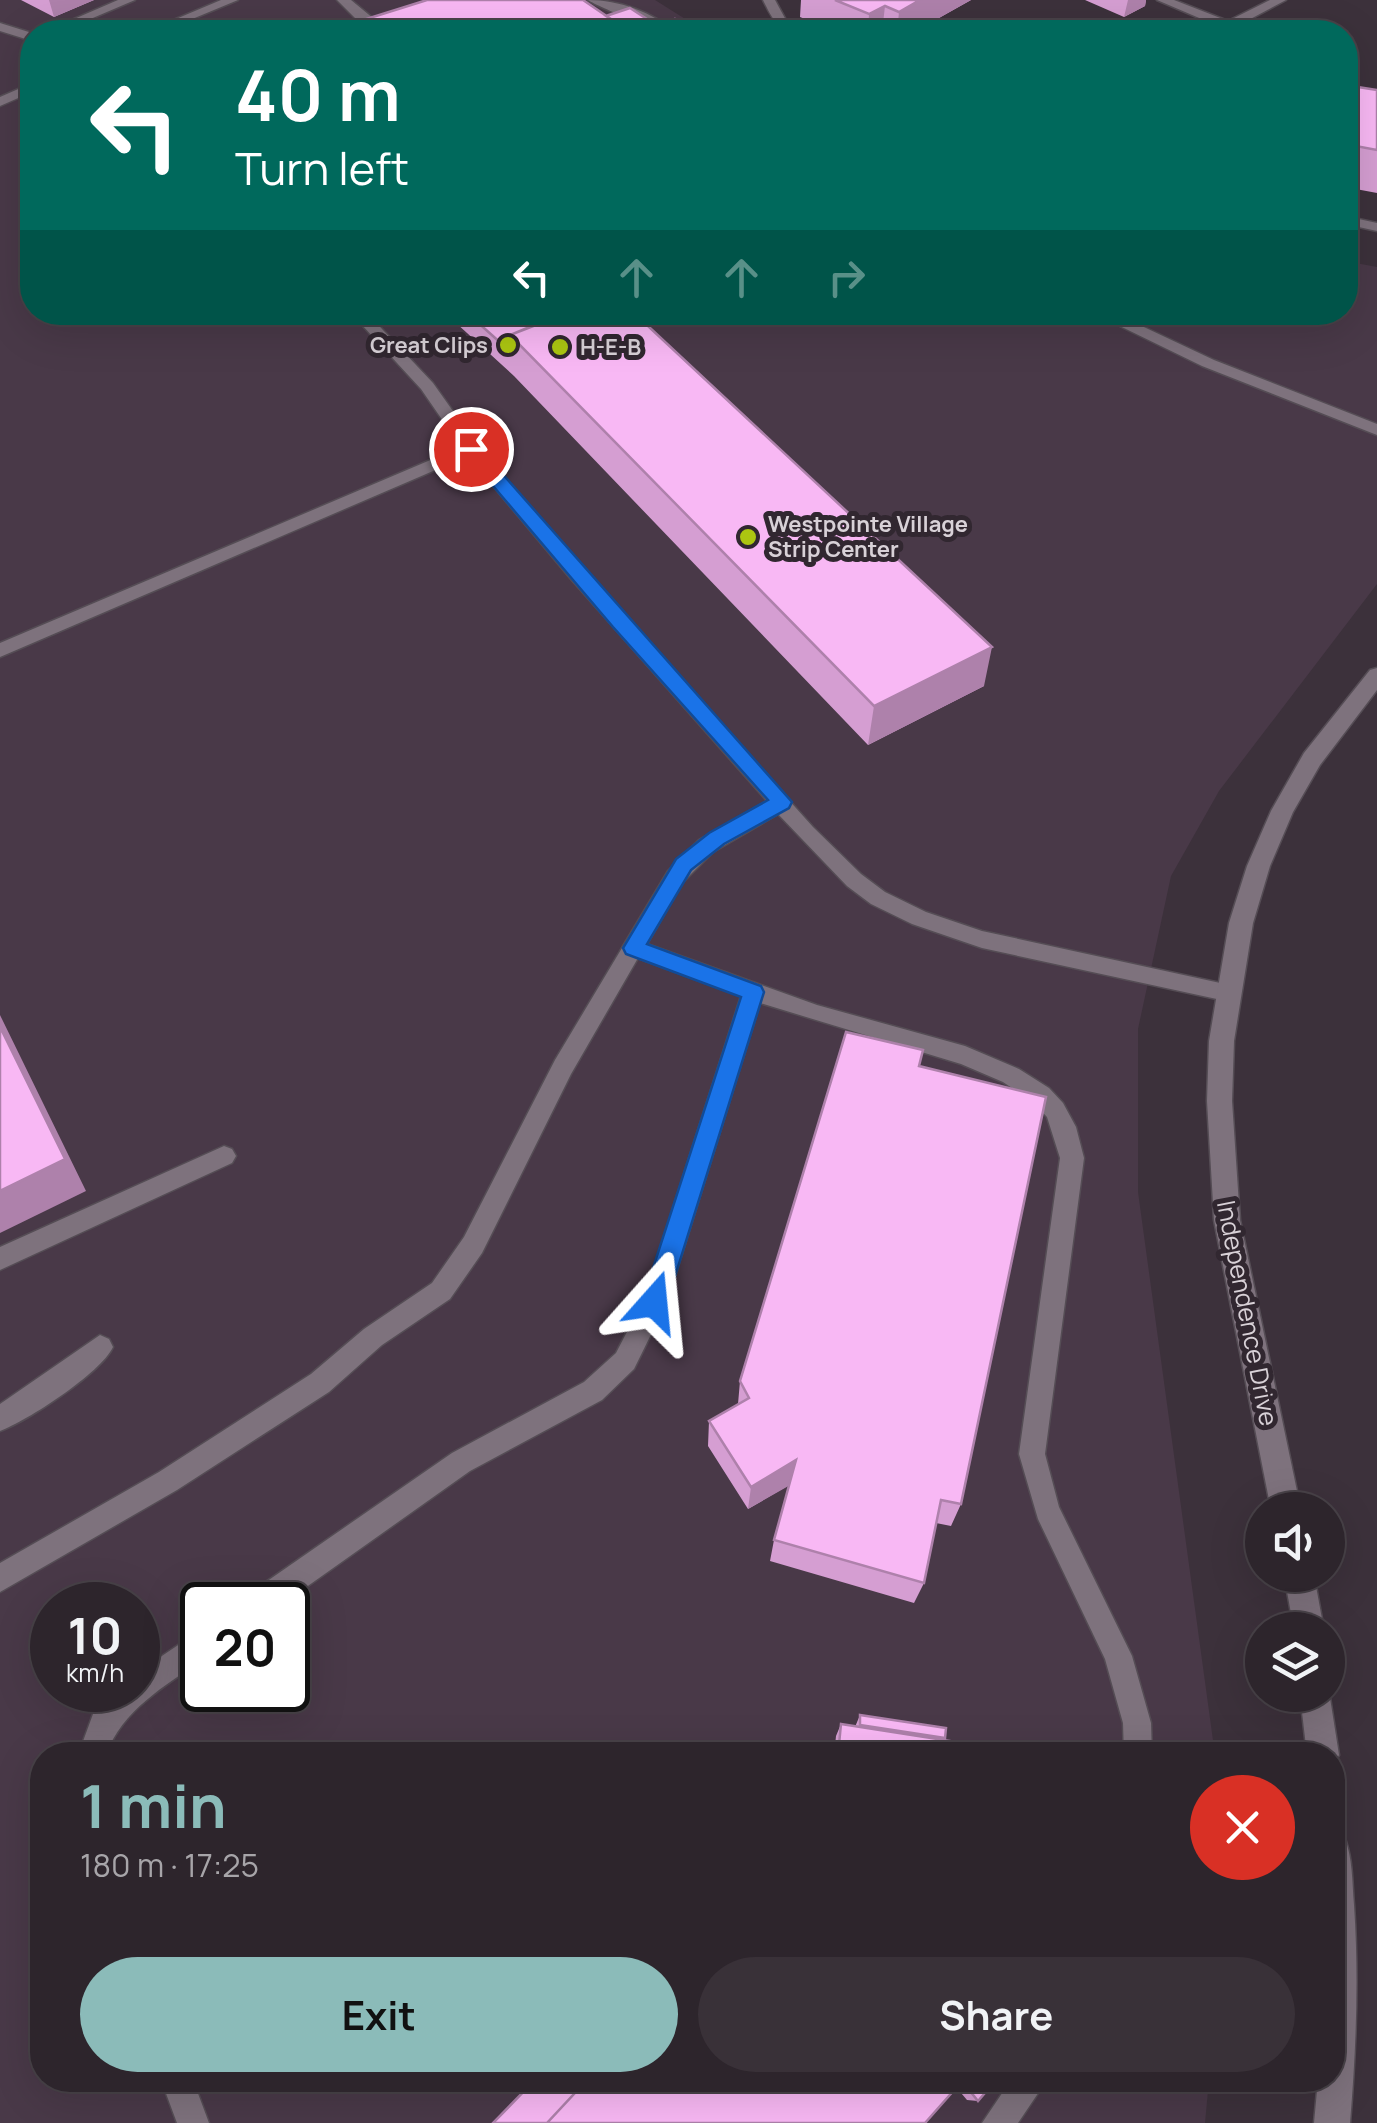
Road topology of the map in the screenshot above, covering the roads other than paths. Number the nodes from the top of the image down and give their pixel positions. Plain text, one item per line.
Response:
1 (128, 0) edge
2 (232, 0) edge
3 (343, 0) edge
4 (594, 0) edge
5 (1162, 0) edge
6 (1280, 0) edge
7 (79, 20) edge
8 (181, 20) edge
9 (365, 20) edge
10 (650, 20) edge
11 (1203, 20) edge
12 (1242, 20) edge
13 (369, 325) edge
14 (1127, 325) edge
15 (1377, 430) edge
16 (471, 449) junction
17 (0, 650) edge
18 (1377, 675) edge
19 (782, 802) junction
20 (634, 948) junction
21 (753, 992) junction
22 (1226, 992) junction
23 (224, 1156) dead end
24 (0, 1259) edge
25 (100, 1347) dead end
26 (0, 1419) edge
27 (1282, 1492) edge
28 (0, 1578) edge
29 (289, 1582) edge
30 (115, 1712) edge
31 (1318, 1712) edge
32 (97, 1742) edge
33 (1137, 1742) edge
34 (1321, 1742) edge
35 (181, 2092) edge
36 (1022, 2092) edge
37 (1335, 2092) edge
38 (193, 2123) edge
39 (998, 2123) edge
40 (1332, 2123) edge

1 - 7 lane
2 - 8 lane
3 - 9 lane
4 - 10 lane
5 - 11 lane
6 - 12 lane
13 - 16 lane
14 - 15 lane
16 - 17 lane
16 - 19 lane
18 - 22 street, Independence Drive
19 - 20 lane
19 - 22 lane
20 - 21 lane
20 - 28 lane
21 - 29 lane
21 - 33 lane
22 - 27 street, Independence Drive
23 - 24 lane
25 - 26 lane
30 - 32 lane
31 - 34 street
35 - 38 lane
36 - 39 lane
37 - 40 street

